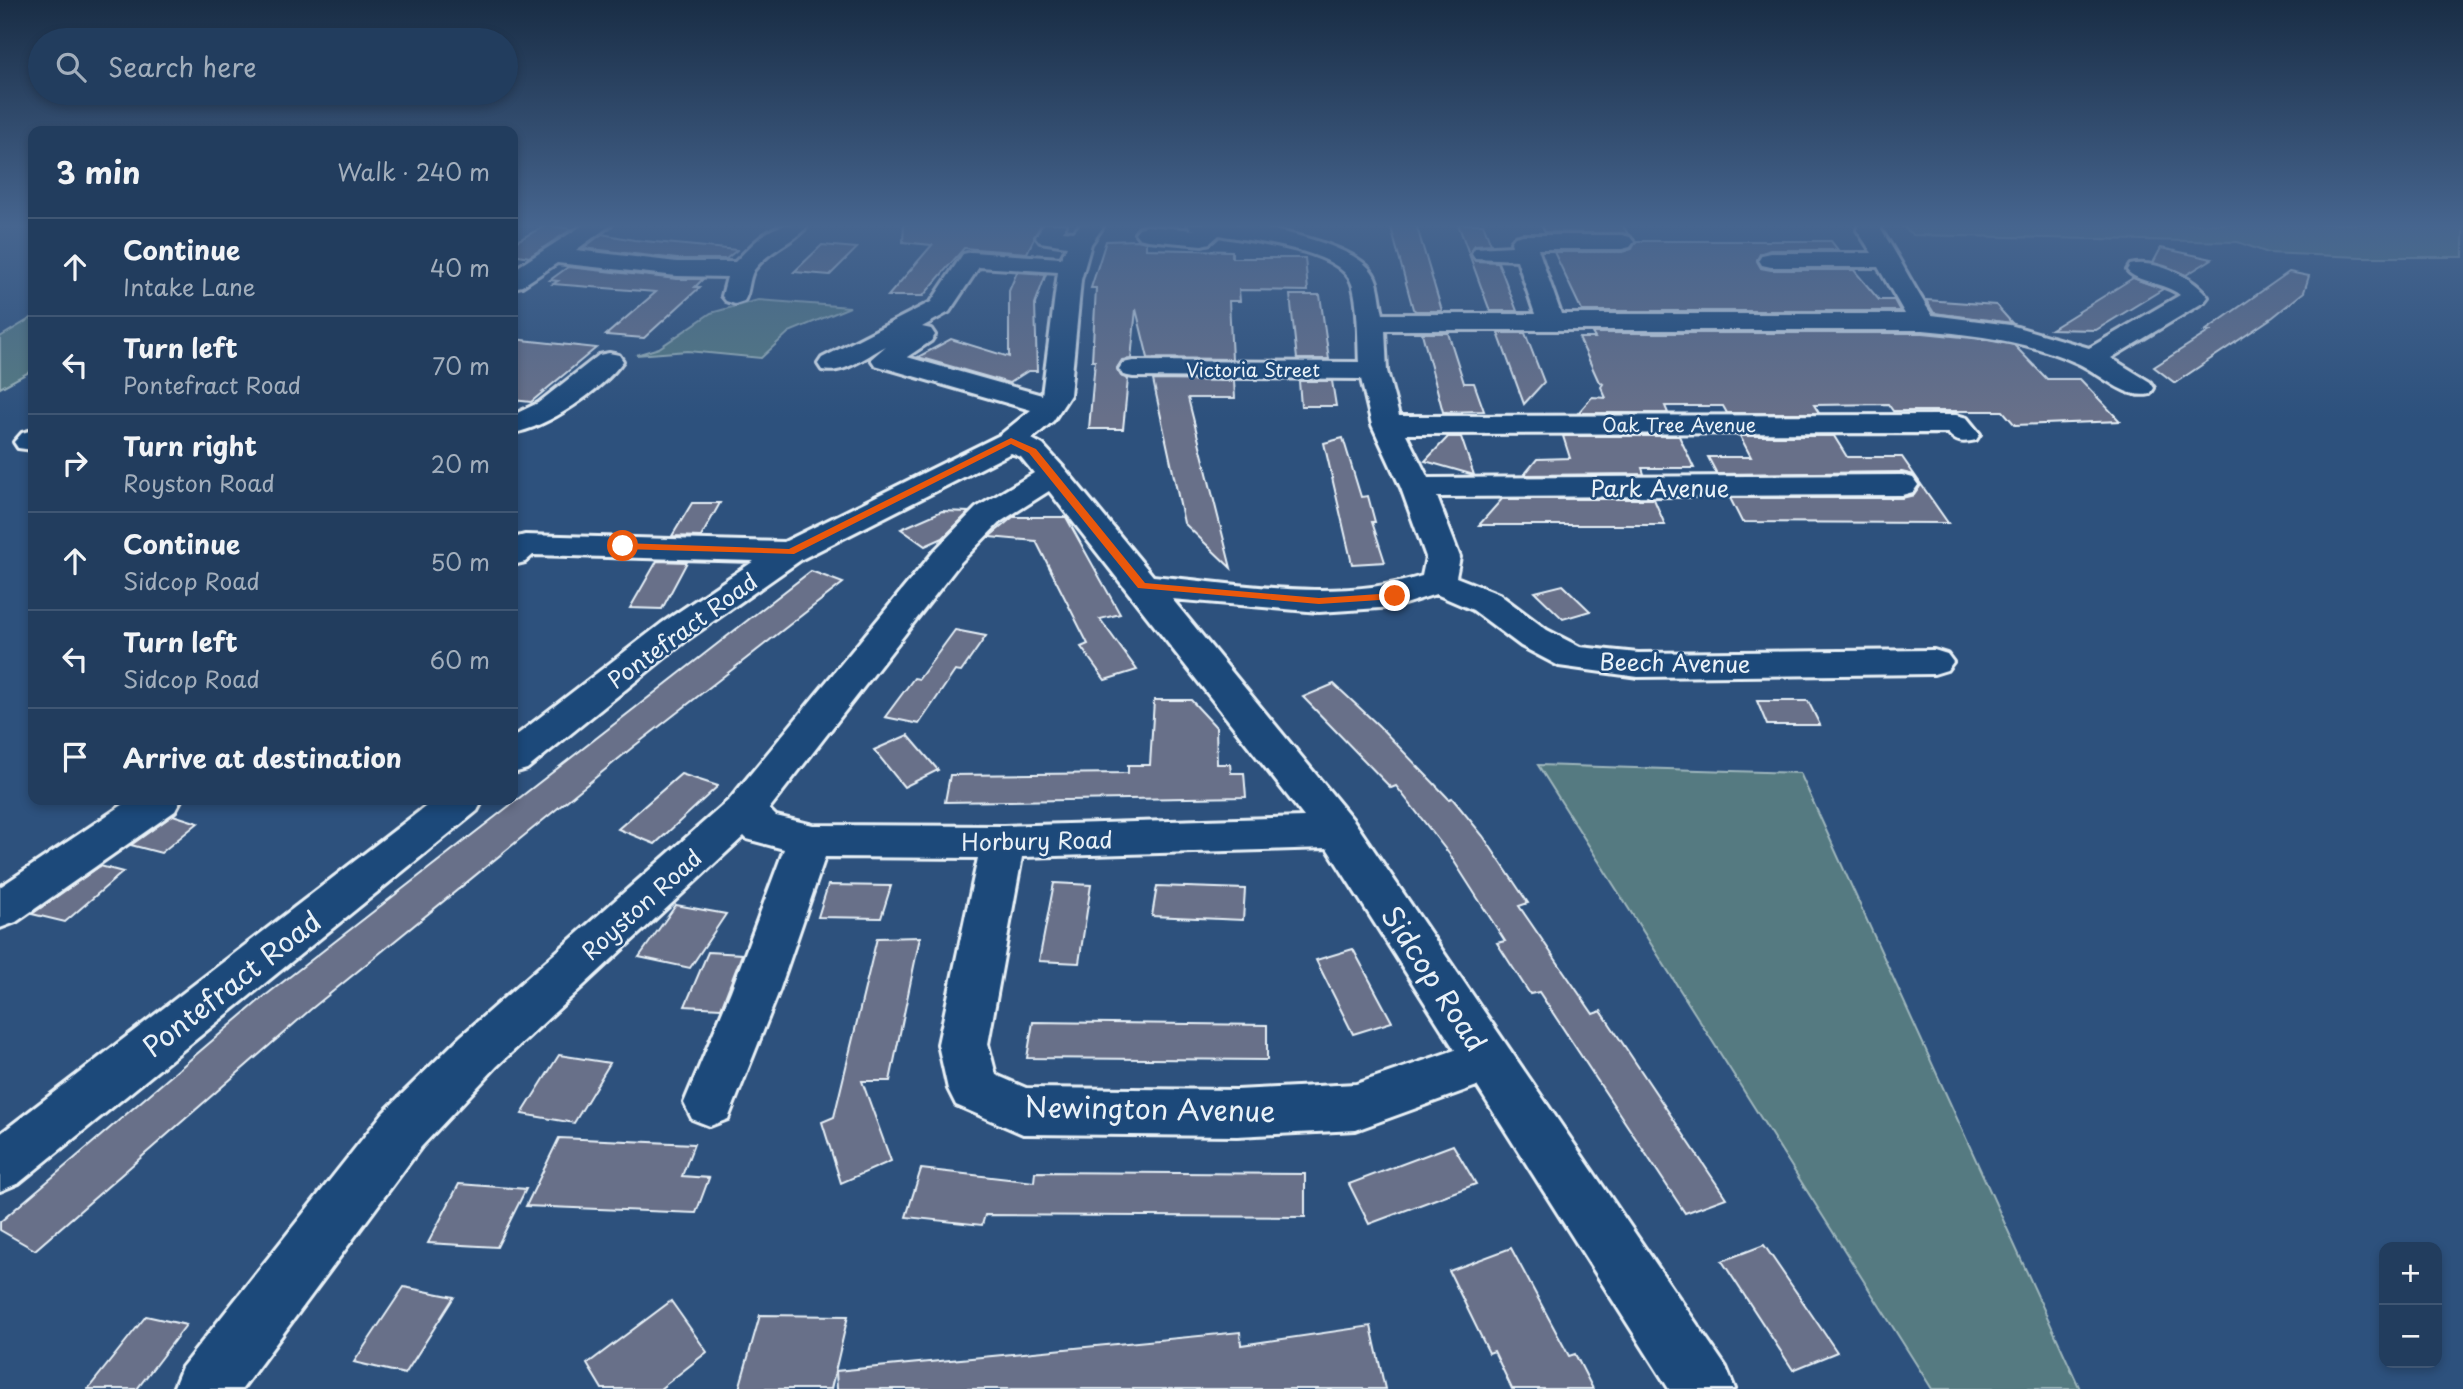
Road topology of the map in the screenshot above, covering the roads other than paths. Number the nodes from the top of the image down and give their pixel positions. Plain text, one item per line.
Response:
1 (737, 289) edge
2 (952, 289) edge
3 (1068, 289) edge
4 (1365, 289) edge
5 (1540, 289) edge
6 (1902, 289) edge
7 (2190, 289) edge
8 (735, 297) dead end
9 (949, 321) dead end
10 (1551, 321) junction
11 (1371, 322) junction
12 (1923, 322) junction
13 (2093, 357) junction
14 (609, 361) dead end
15 (832, 364) dead end
16 (1133, 369) dead end
17 (1373, 370) junction
18 (2140, 388) dead end
19 (1048, 406) junction
20 (1387, 425) junction
21 (518, 427) edge
22 (1965, 434) dead end
23 (1011, 441) junction
24 (1053, 475) junction
25 (1902, 485) dead end
26 (1417, 488) junction
27 (518, 551) edge
28 (790, 552) junction
29 (1438, 582) junction
30 (1142, 586) junction
31 (1934, 662) dead end
32 (518, 755) edge
33 (153, 805) edge
34 (456, 805) edge
35 (745, 810) junction
36 (1339, 832) junction
37 (809, 840) junction
38 (1003, 842) junction
39 (0, 910) edge
40 (1489, 1060) junction
41 (710, 1103) dead end
42 (0, 1166) edge
43 (204, 1389) edge
44 (1704, 1389) edge

1 - 8 street
2 - 15 street
3 - 19 street
4 - 11 street
5 - 10 street
6 - 12 street
7 - 13 street
9 - 19 street
10 - 11 street
10 - 12 street
11 - 17 street
12 - 13 street
13 - 18 street
14 - 21 street
16 - 17 street, Victoria Street
17 - 20 street
19 - 23 street, Pontefract Road
20 - 22 street, Oak Tree Avenue
20 - 26 street
23 - 24 street
23 - 28 street, Pontefract Road
24 - 30 street, Sidcop Road
24 - 35 street, Royston Road
25 - 26 street, Park Avenue
26 - 29 street
27 - 28 street
28 - 32 street, Pontefract Road
29 - 30 street
29 - 31 street, Beech Avenue
30 - 36 street, Sidcop Road
33 - 39 street
34 - 42 street, Pontefract Road
35 - 37 street, Horbury Road
35 - 43 street, Royston Road
36 - 38 street, Horbury Road
36 - 40 street, Sidcop Road
37 - 38 street, Horbury Road
37 - 41 street
38 - 40 street, Newington Avenue
40 - 44 street, Sidcop Road

